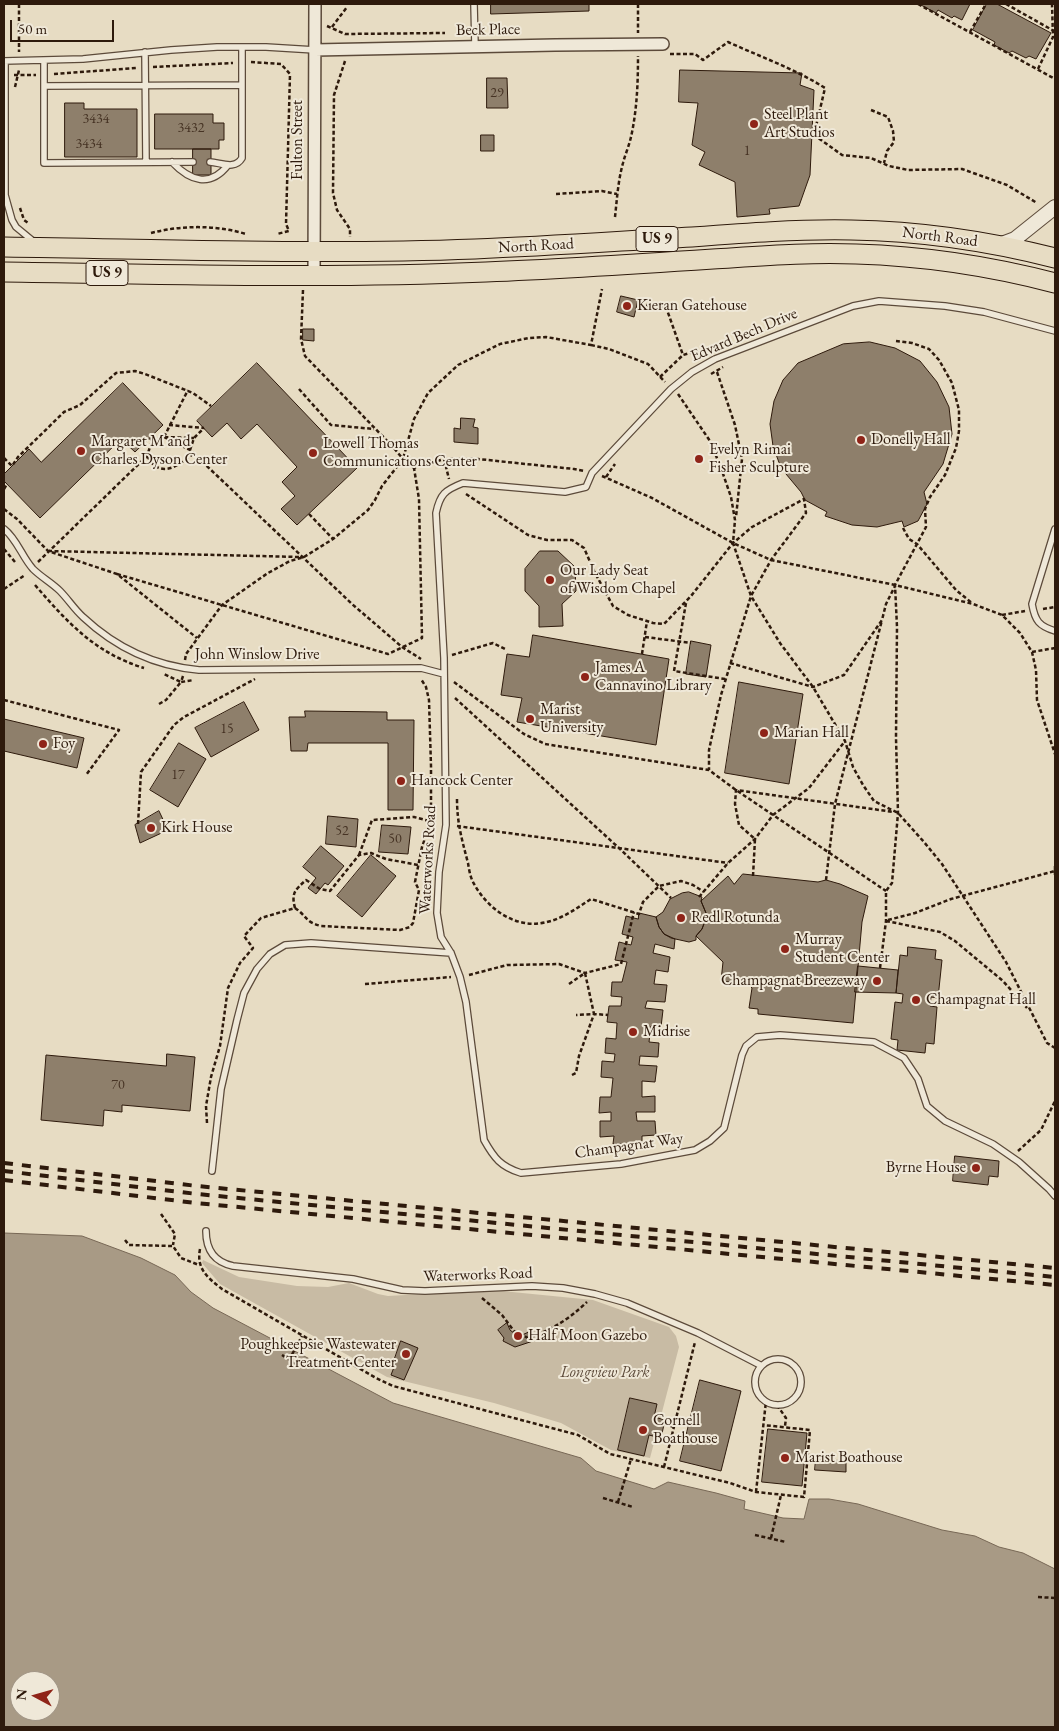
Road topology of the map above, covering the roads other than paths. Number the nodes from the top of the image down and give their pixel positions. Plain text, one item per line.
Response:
1 (315, 4) edge
2 (474, 4) edge
3 (475, 46) junction
4 (242, 47) junction
5 (665, 49) road end
6 (315, 50) junction
7 (145, 52) junction
8 (4, 61) edge
9 (44, 61) junction
10 (145, 85) junction
11 (242, 85) junction
12 (44, 86) junction
13 (146, 162) junction
14 (172, 162) junction
15 (193, 162) dead end
16 (210, 162) dead end
17 (228, 166) junction
18 (4, 183) edge
19 (1055, 207) edge
20 (999, 245) junction
21 (4, 247) edge
22 (42, 248) junction
23 (314, 251) junction
24 (1055, 258) edge
25 (4, 272) edge
26 (309, 282) junction
27 (1055, 282) edge
28 (1055, 330) edge
29 (438, 502) joint
30 (4, 529) edge
31 (1055, 529) edge
32 (1055, 632) edge
33 (444, 674) junction
34 (452, 953) junction
35 (212, 1171) dead end
36 (1055, 1196) edge
37 (206, 1230) dead end
38 (760, 1366) junction

1 - 6 street, Fulton Street
2 - 3 lane
3 - 5 street, Beck Place
3 - 6 street, Beck Place
4 - 6 lane
4 - 7 lane
4 - 11 lane
6 - 23 street, Fulton Street
7 - 9 lane
7 - 10 lane
8 - 9 lane
8 - 18 lane
9 - 12 lane
10 - 11 lane
10 - 12 lane
10 - 13 lane
11 - 17 lane
12 - 13 lane
13 - 14 lane
14 - 15 lane
14 - 17 lane
16 - 17 lane
18 - 22 lane
19 - 20 street, North Road
20 - 23 highway, North Road / US 9
20 - 24 highway, US 9
21 - 22 highway, North Road / US 9
22 - 23 highway, North Road / US 9
23 - 26 street, Fulton Street
25 - 26 highway, North Road / US 9
26 - 27 highway, North Road / US 9
28 - 29 lane, Edvard Bech Drive
29 - 33 lane, Waterworks Road
30 - 33 lane, John Winslow Drive
31 - 32 lane
33 - 34 lane, Waterworks Road
34 - 35 lane
34 - 36 lane, Champagnat Way
37 - 38 lane, Waterworks Road
38 - 38 lane

